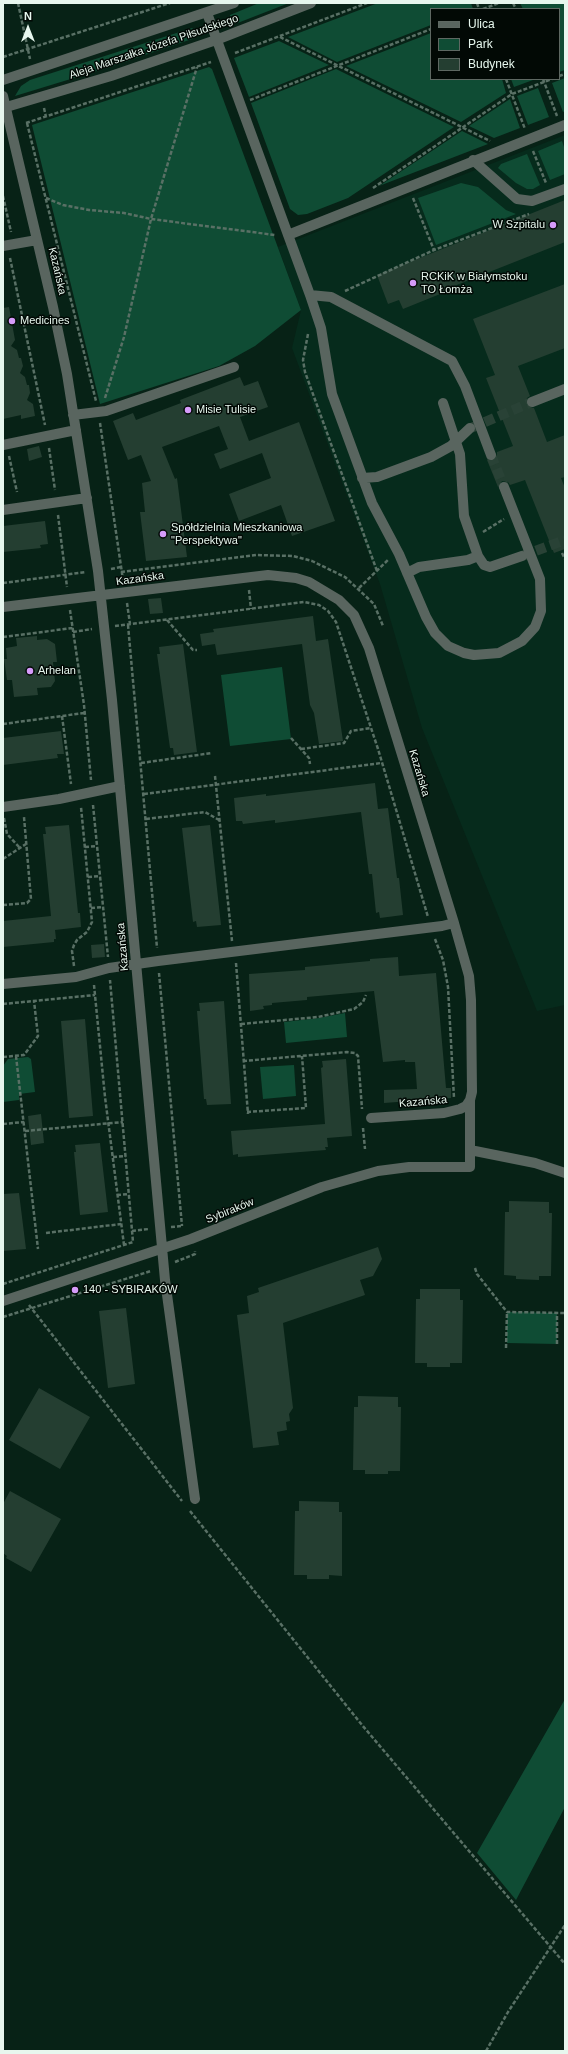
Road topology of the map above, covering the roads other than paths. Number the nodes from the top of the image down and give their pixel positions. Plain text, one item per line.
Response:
1 (234, 3) edge
2 (311, 3) edge
3 (207, 13) junction
4 (216, 40) junction
5 (3, 80) edge
6 (3, 96) edge
7 (4, 108) edge
8 (563, 125) edge
9 (473, 160) junction
10 (565, 189) edge
11 (288, 235) junction
12 (37, 240) junction
13 (8, 245) edge
14 (310, 294) junction
15 (234, 367) dead end
16 (565, 389) edge
17 (532, 402) tunnel mouth
18 (443, 404) dead end
19 (74, 415) junction
20 (470, 428) tunnel mouth
21 (76, 430) junction
22 (455, 440) junction
23 (4, 444) edge
24 (491, 455) tunnel mouth
25 (362, 478) junction
26 (504, 487) tunnel mouth
27 (87, 498) junction
28 (3, 510) edge
29 (478, 556) junction
30 (522, 556) tunnel mouth
31 (407, 573) junction
32 (101, 596) junction
33 (3, 608) edge
34 (120, 786) junction
35 (3, 811) edge
36 (454, 923) junction
37 (137, 964) junction
38 (3, 984) edge
39 (470, 1100) junction
40 (372, 1118) dead end
41 (470, 1150) junction
42 (565, 1173) edge
43 (162, 1249) junction
44 (3, 1301) edge
45 (195, 1499) dead end

1 - 3 street, Aleja Marszałka Józefa Piłsudskiego
2 - 4 street, Aleja Marszałka Józefa Piłsudskiego
3 - 4 street
3 - 5 street, Aleja Marszałka Józefa Piłsudskiego
4 - 7 street, Aleja Marszałka Józefa Piłsudskiego
4 - 11 street
6 - 7 street, Kazańska
7 - 12 street, Kazańska
8 - 9 street
9 - 10 street
9 - 11 street
11 - 14 street
12 - 13 street
12 - 19 street, Kazańska
14 - 24 street
14 - 25 street
15 - 19 street
16 - 17 street
18 - 22 street
19 - 21 street, Kazańska
20 - 22 street
21 - 23 street
21 - 27 street, Kazańska
22 - 25 street
22 - 29 street
25 - 31 street
26 - 31 street
27 - 28 street
27 - 32 street, Kazańska
29 - 30 street
29 - 31 street
32 - 33 street
32 - 34 street, Kazańska
32 - 36 street, Kazańska
34 - 35 street
34 - 37 street, Kazańska
36 - 37 street
36 - 39 street, Kazańska
37 - 38 street
37 - 43 street, Kazańska
39 - 40 street, Kazańska
39 - 41 street
41 - 42 street
41 - 43 street, Sybiraków
43 - 44 street, Sybiraków
43 - 45 street, Kazańska

